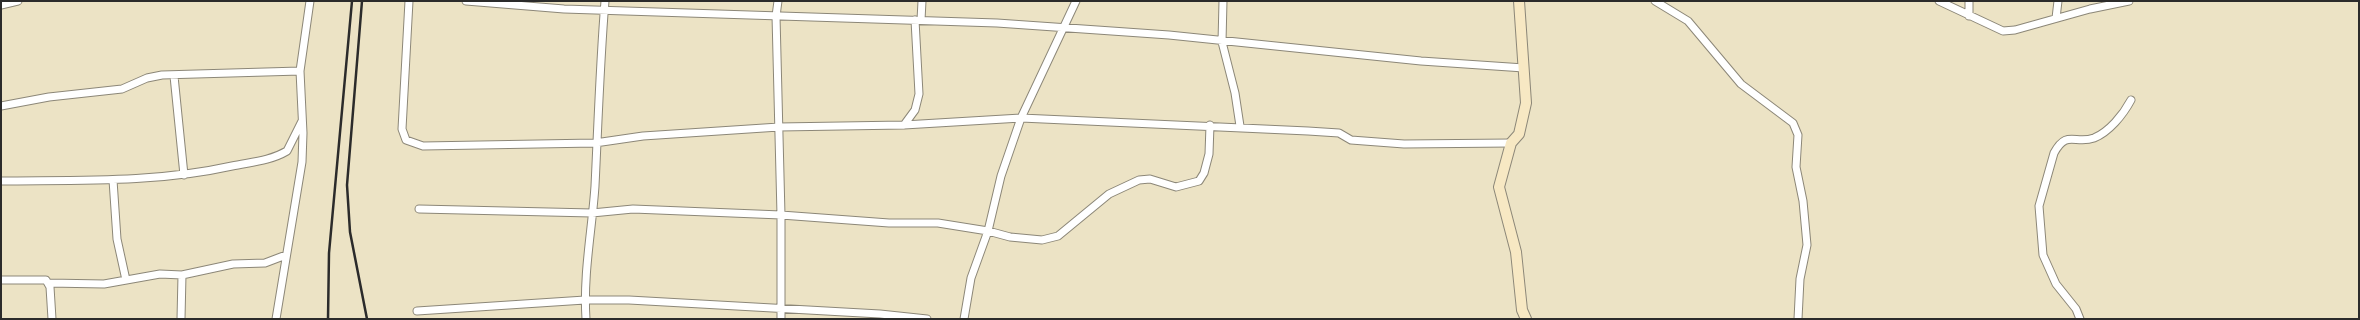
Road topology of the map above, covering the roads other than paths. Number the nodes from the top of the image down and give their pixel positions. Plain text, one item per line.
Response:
1 (18, 1) edge
2 (310, 1) edge
3 (409, 1) edge
4 (466, 1) edge
5 (605, 1) edge
6 (778, 1) edge
7 (922, 1) edge
8 (1076, 1) edge
9 (1223, 1) edge
10 (1519, 1) edge
11 (1655, 1) edge
12 (1938, 1) edge
13 (1969, 1) edge
14 (2058, 1) edge
15 (2129, 1) edge
16 (1, 5) edge
17 (604, 9) junction
18 (776, 16) junction
19 (1969, 16) junction
20 (2056, 18) junction
21 (918, 20) junction
22 (1065, 28) junction
23 (1222, 42) junction
24 (1524, 68) junction
25 (300, 71) junction
26 (174, 76) junction
27 (2131, 100) dead end
28 (1, 106) edge
29 (1021, 118) junction
30 (302, 121) junction
31 (904, 125) junction
32 (1210, 125) junction
33 (1240, 126) junction
34 (779, 127) junction
35 (596, 143) junction
36 (1511, 143) junction
37 (184, 175) junction
38 (113, 180) junction
39 (1, 181) edge
40 (420, 209) dead end
41 (592, 213) junction
42 (781, 215) junction
43 (988, 231) junction
44 (286, 255) junction
45 (182, 275) junction
46 (1, 280) edge
47 (126, 280) junction
48 (49, 283) junction
49 (585, 300) junction
50 (418, 310) dead end
51 (781, 310) junction
52 (1524, 318) edge
53 (52, 319) edge
54 (181, 319) edge
55 (276, 319) edge
56 (586, 319) edge
57 (781, 319) edge
58 (927, 319) edge
59 (964, 319) edge
60 (1798, 319) edge
61 (2080, 319) edge

1 - 16 street
2 - 25 street
3 - 35 street
4 - 17 street
5 - 17 street
6 - 18 street
7 - 21 street
8 - 22 street
9 - 23 street
10 - 24 street
11 - 60 street
12 - 19 street
13 - 19 street
14 - 20 street
15 - 20 street
17 - 18 street
17 - 35 street
18 - 21 street
18 - 34 street
19 - 20 street
21 - 22 street
21 - 31 street
22 - 23 street
22 - 29 street
23 - 24 street
23 - 33 street
24 - 36 street
25 - 26 street
25 - 30 street
26 - 28 street
26 - 37 street
27 - 61 street
29 - 31 street
29 - 32 street
29 - 43 street
30 - 37 street
30 - 44 street
31 - 34 street
32 - 33 street
32 - 43 street
33 - 36 street
34 - 35 street
34 - 42 street
35 - 41 street
36 - 52 street
37 - 38 street
38 - 39 street
38 - 47 street
40 - 41 street
41 - 42 street
41 - 49 street
42 - 43 street
42 - 51 street
43 - 59 street
44 - 45 street
44 - 55 street
45 - 47 street
45 - 54 street
46 - 48 street
47 - 48 street
48 - 53 street
49 - 50 street
49 - 51 street
49 - 56 street
51 - 57 street
51 - 58 street

